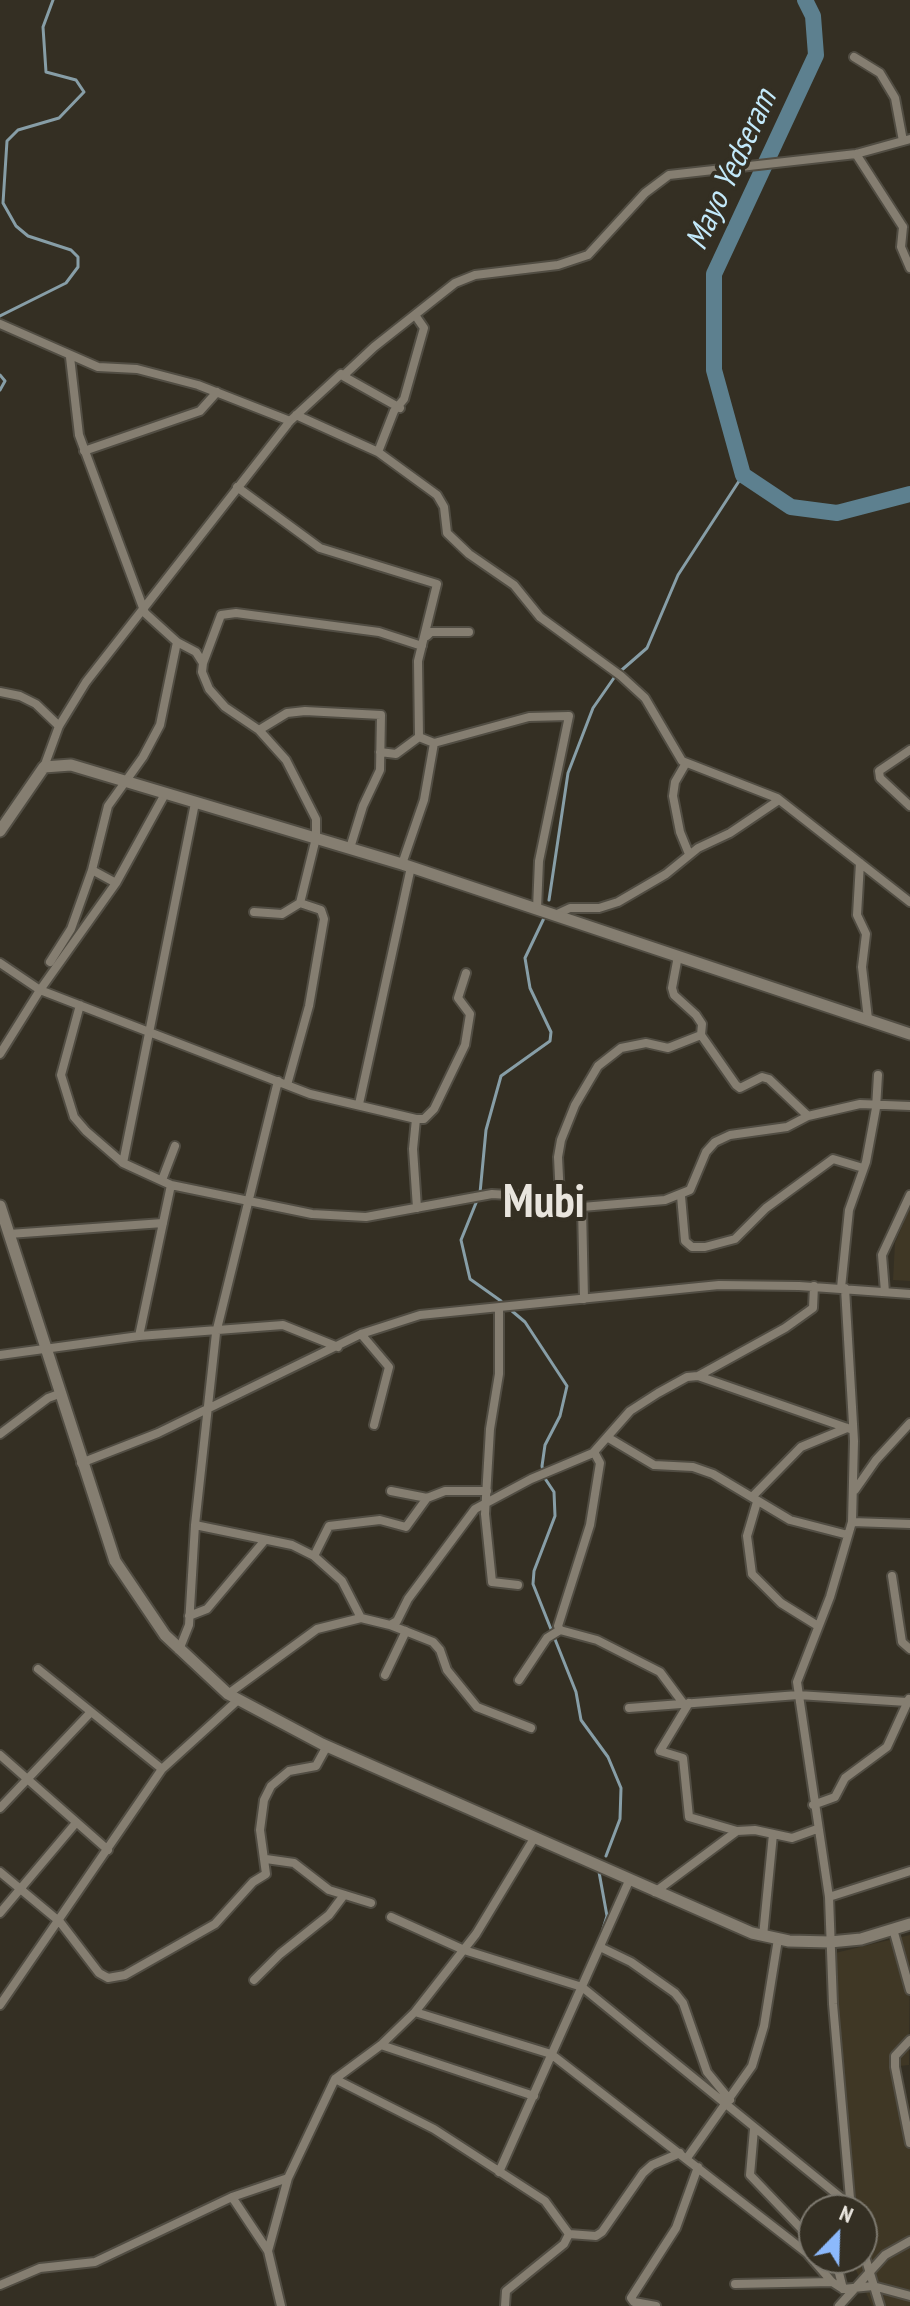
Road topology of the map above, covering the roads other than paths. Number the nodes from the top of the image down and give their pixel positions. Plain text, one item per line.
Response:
1 (854, 57) dead end
2 (906, 140) edge
3 (856, 154) junction
4 (906, 227) edge
5 (910, 268) edge
6 (415, 315) junction
7 (0, 324) edge
8 (70, 357) junction
9 (343, 376) junction
10 (217, 392) junction
11 (400, 408) junction
12 (293, 418) junction
13 (84, 451) junction
14 (378, 452) junction
15 (237, 487) junction
16 (144, 606) junction
17 (469, 632) dead end
18 (427, 637) junction
19 (177, 642) junction
20 (422, 646) junction
21 (203, 663) junction
22 (0, 692) edge
23 (59, 726) junction
24 (259, 730) junction
25 (419, 737) junction
26 (434, 743) junction
27 (910, 750) edge
28 (380, 752) junction
29 (686, 763) junction
30 (44, 767) junction
31 (125, 781) junction
32 (165, 794) junction
33 (779, 800) junction
34 (195, 803) junction
35 (910, 806) edge
36 (0, 831) edge
37 (316, 838) junction
38 (350, 848) junction
39 (689, 854) junction
40 (860, 863) junction
41 (407, 866) junction
42 (92, 870) junction
43 (116, 883) junction
44 (910, 902) edge
45 (300, 903) junction
46 (537, 909) junction
47 (254, 912) dead end
48 (554, 915) junction
49 (678, 956) junction
50 (50, 962) dead end
51 (0, 963) edge
52 (466, 973) dead end
53 (40, 990) junction
54 (80, 1005) junction
55 (868, 1019) junction
56 (151, 1033) junction
57 (910, 1034) edge
58 (701, 1035) junction
59 (0, 1054) edge
60 (878, 1075) dead end
61 (282, 1083) junction
62 (876, 1103) junction
63 (359, 1104) junction
64 (910, 1106) edge
65 (808, 1116) junction
66 (416, 1119) junction
67 (175, 1146) dead end
68 (123, 1163) junction
69 (863, 1168) junction
70 (162, 1180) junction
71 (171, 1185) junction
72 (910, 1195) edge
73 (681, 1196) junction
74 (560, 1198) junction
75 (248, 1200) junction
76 (0, 1206) edge
77 (582, 1207) junction
78 (417, 1208) junction
79 (163, 1223) junction
80 (9, 1234) junction
81 (814, 1286) junction
82 (843, 1288) junction
83 (885, 1292) junction
84 (910, 1294) edge
85 (584, 1299) junction
86 (499, 1309) junction
87 (216, 1333) junction
88 (361, 1334) junction
89 (139, 1336) junction
90 (338, 1347) junction
91 (46, 1351) junction
92 (0, 1355) edge
93 (698, 1376) junction
94 (59, 1394) junction
95 (206, 1409) junction
96 (910, 1423) edge
97 (374, 1425) dead end
98 (850, 1429) junction
99 (0, 1434) edge
100 (607, 1437) junction
101 (594, 1452) junction
102 (81, 1463) junction
103 (391, 1491) dead end
104 (487, 1491) junction
105 (854, 1491) junction
106 (427, 1498) junction
107 (754, 1499) junction
108 (487, 1501) junction
109 (852, 1522) junction
110 (910, 1524) edge
111 (195, 1525) junction
112 (848, 1535) junction
113 (265, 1540) junction
114 (314, 1556) junction
115 (892, 1576) dead end
116 (518, 1585) dead end
117 (189, 1616) junction
118 (361, 1618) junction
119 (390, 1625) junction
120 (818, 1626) junction
121 (406, 1631) junction
122 (559, 1631) junction
123 (910, 1649) edge
124 (179, 1650) junction
125 (38, 1669) dead end
126 (385, 1675) dead end
127 (519, 1680) dead end
128 (798, 1695) junction
129 (233, 1697) junction
130 (908, 1701) edge
131 (686, 1703) junction
132 (629, 1708) dead end
133 (90, 1713) junction
134 (531, 1728) dead end
135 (327, 1746) junction
136 (0, 1755) edge
137 (162, 1769) junction
138 (26, 1780) junction
139 (813, 1805) junction
140 (0, 1808) edge
141 (75, 1824) junction
142 (817, 1829) junction
143 (737, 1831) junction
144 (773, 1834) junction
145 (533, 1840) junction
146 (108, 1850) junction
147 (266, 1859) junction
148 (910, 1871) edge
149 (0, 1872) edge
150 (629, 1881) junction
151 (20, 1889) junction
152 (655, 1893) junction
153 (344, 1895) junction
154 (829, 1897) junction
155 (371, 1903) dead end
156 (0, 1913) edge
157 (391, 1917) dead end
158 (60, 1922) junction
159 (910, 1924) edge
160 (893, 1929) junction
161 (763, 1936) junction
162 (778, 1939) junction
163 (830, 1942) junction
164 (600, 1947) junction
165 (464, 1950) junction
166 (254, 1980) dead end
167 (582, 1987) junction
168 (910, 1990) edge
169 (0, 2005) edge
170 (415, 2012) junction
171 (910, 2040) edge
172 (381, 2045) junction
173 (551, 2054) junction
174 (335, 2079) junction
175 (534, 2096) junction
176 (728, 2104) junction
177 (754, 2129) junction
178 (910, 2143) edge
179 (684, 2156) junction
180 (698, 2167) junction
181 (499, 2172) junction
182 (288, 2178) junction
183 (835, 2194) edge
184 (850, 2194) edge
185 (232, 2197) junction
186 (798, 2225) edge
187 (569, 2234) junction
188 (910, 2241) edge
189 (268, 2251) junction
190 (878, 2261) edge
191 (840, 2274) edge
192 (864, 2274) edge
193 (870, 2274) edge
194 (832, 2282) junction
195 (735, 2284) dead end
196 (0, 2285) edge
197 (873, 2286) junction
198 (848, 2289) junction
199 (893, 2294) junction
200 (910, 2296) edge
201 (281, 2306) edge
202 (505, 2306) edge
203 (656, 2306) edge
204 (839, 2306) edge
205 (880, 2306) edge
206 (890, 2306) edge

1 - 2 street
2 - 3 street
3 - 4 street
3 - 6 street
4 - 5 street
6 - 9 street
6 - 11 street
7 - 8 street
8 - 10 street
8 - 13 street
9 - 11 street
9 - 12 street
10 - 12 street
10 - 13 street
11 - 14 street
12 - 14 street
12 - 15 street
13 - 16 street
14 - 29 street
15 - 16 street
15 - 18 street
16 - 19 street
16 - 23 street
17 - 18 street
18 - 20 street
19 - 21 street
19 - 31 street
20 - 21 street
20 - 25 street
21 - 24 street
22 - 23 street
23 - 30 street
24 - 28 street
24 - 37 street
25 - 26 street
25 - 28 street
26 - 41 street
26 - 46 street
27 - 35 street
28 - 38 street
29 - 33 street
29 - 39 street
30 - 31 main road
30 - 36 main road
31 - 32 main road
31 - 42 street
32 - 34 main road
32 - 43 street
33 - 39 street
33 - 40 street
34 - 37 main road
34 - 56 street
37 - 38 main road
37 - 45 street
38 - 41 main road
39 - 48 street
40 - 44 street
40 - 55 street
41 - 46 main road
41 - 63 street
42 - 43 street
42 - 50 street
43 - 53 street
45 - 47 street
45 - 61 street
46 - 48 main road
48 - 49 main road
49 - 55 main road
49 - 58 street
51 - 53 street
52 - 66 street
53 - 54 street
53 - 59 street
54 - 56 street
54 - 68 street
55 - 57 main road
56 - 61 street
56 - 68 street
58 - 65 street
58 - 74 street
60 - 62 street
61 - 63 street
61 - 75 street
62 - 64 street
62 - 65 street
62 - 69 street
63 - 66 street
65 - 73 street
66 - 78 street
67 - 70 street
68 - 70 street
69 - 73 street
69 - 82 street
70 - 71 street
71 - 75 street
71 - 79 street
72 - 83 street
73 - 77 street
74 - 77 street
74 - 78 street
75 - 78 street
75 - 87 street
76 - 80 main road
77 - 85 street
79 - 80 street
79 - 89 street
80 - 91 main road
81 - 82 street
81 - 85 street
81 - 93 street
82 - 83 street
82 - 98 street
83 - 84 street
85 - 86 street
86 - 88 street
86 - 104 street
87 - 89 street
87 - 90 street
87 - 95 street
88 - 90 street
88 - 97 street
89 - 91 street
90 - 95 street
91 - 92 street
91 - 94 main road
93 - 98 street
93 - 100 street
94 - 99 street
94 - 102 main road
95 - 102 street
95 - 111 street
96 - 105 street
98 - 105 street
98 - 107 street
100 - 101 street
100 - 107 street
101 - 108 street
101 - 122 street
102 - 124 main road
103 - 106 street
104 - 106 street
104 - 108 street
105 - 109 street
106 - 114 street
107 - 112 street
107 - 120 street
108 - 116 street
108 - 119 street
109 - 110 street
109 - 112 street
111 - 113 street
111 - 117 street
112 - 120 street
113 - 114 street
113 - 117 street
114 - 118 street
115 - 123 street
117 - 124 street
118 - 119 street
118 - 129 street
119 - 121 street
120 - 128 street
121 - 126 street
121 - 134 street
122 - 127 street
122 - 131 street
124 - 129 main road
125 - 133 street
128 - 130 street
128 - 131 street
128 - 139 street
129 - 135 main road
129 - 137 street
130 - 139 street
131 - 132 street
131 - 143 street
133 - 137 street
133 - 138 street
135 - 145 main road
135 - 147 street
136 - 138 street
137 - 146 street
138 - 140 street
138 - 141 street
139 - 142 street
141 - 146 street
141 - 151 street
142 - 144 street
142 - 154 street
143 - 144 street
143 - 152 street
144 - 161 street
145 - 150 main road
145 - 165 street
146 - 158 street
147 - 153 street
147 - 158 street
148 - 154 street
149 - 151 street
150 - 152 main road
150 - 164 street
151 - 156 street
151 - 158 street
152 - 161 main road
153 - 155 street
153 - 166 street
154 - 163 street
157 - 165 street
158 - 169 street
159 - 160 main road
160 - 163 main road
160 - 168 street
161 - 162 main road
162 - 163 main road
162 - 176 street
163 - 184 street
164 - 167 street
164 - 176 street
165 - 167 street
165 - 170 street
167 - 173 street
167 - 176 street
170 - 172 street
170 - 173 street
171 - 178 street
172 - 174 street
172 - 175 street
173 - 175 street
173 - 179 street
174 - 181 street
174 - 182 street
175 - 181 street
176 - 177 street
176 - 179 street
177 - 183 street
177 - 186 street
179 - 180 street
179 - 187 street
180 - 194 street
180 - 203 street
181 - 187 street
182 - 185 street
182 - 189 street
185 - 189 street
185 - 196 street
187 - 202 street
188 - 190 street
189 - 201 street
191 - 198 street
192 - 198 street
193 - 197 street
194 - 195 street
194 - 198 street
197 - 198 street
197 - 199 street
197 - 205 street
198 - 204 street
199 - 200 street
199 - 206 street

